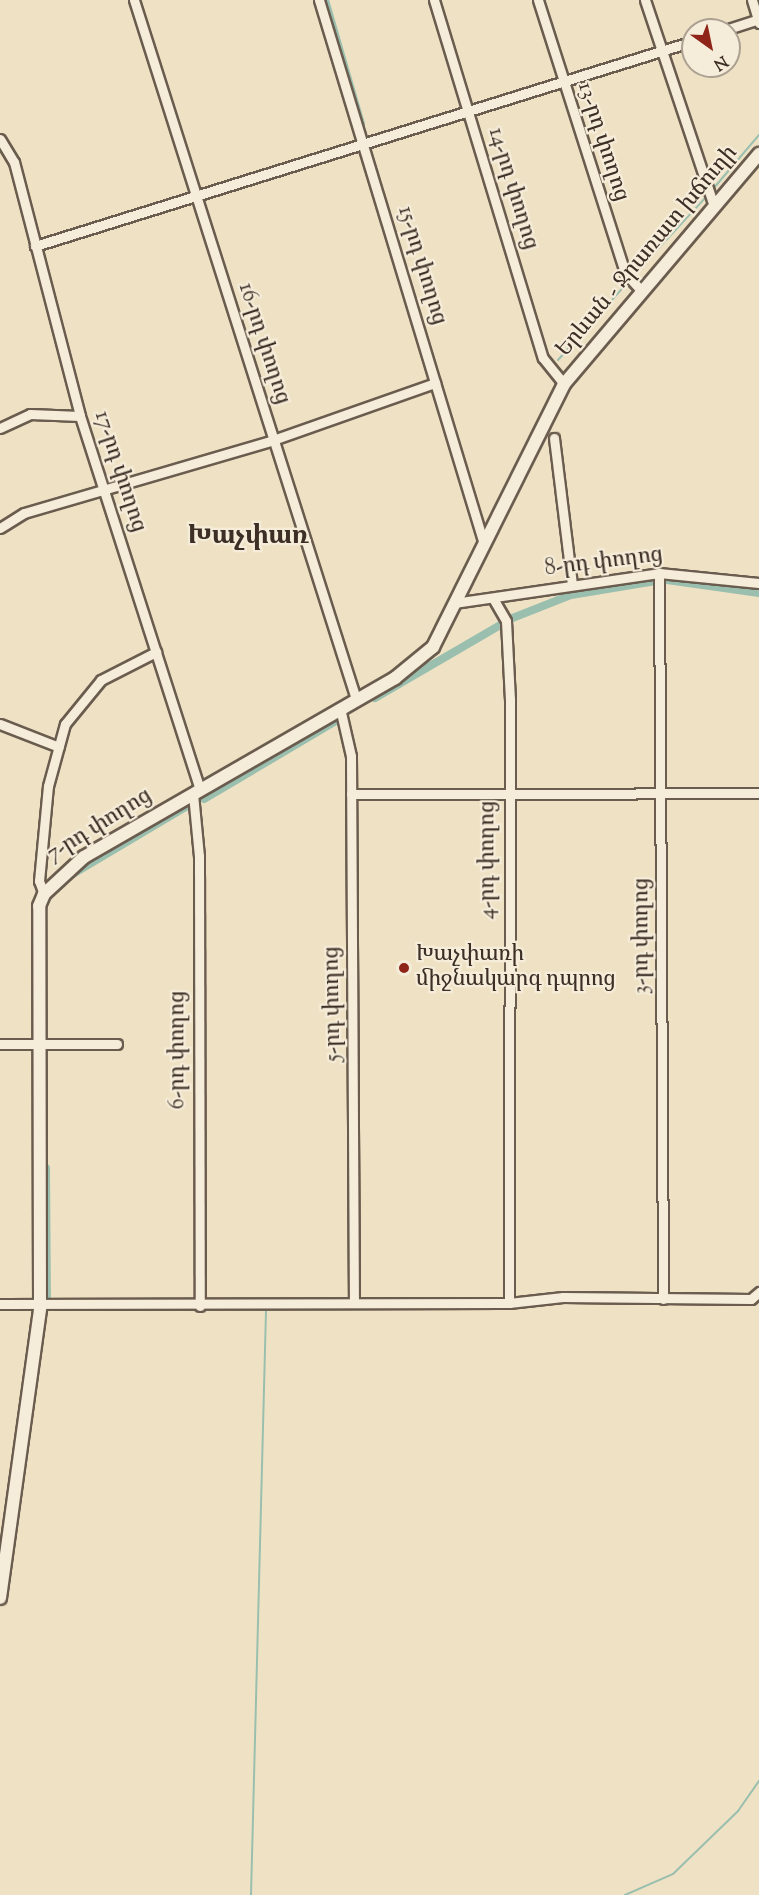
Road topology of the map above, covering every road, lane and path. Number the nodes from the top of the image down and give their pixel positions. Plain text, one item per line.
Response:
1 (134, 0) edge
2 (319, 0) edge
3 (434, 0) edge
4 (538, 0) edge
5 (645, 0) edge
6 (752, 0) edge
7 (758, 21) edge
8 (741, 26) edge
9 (681, 45) edge
10 (660, 52) junction
11 (562, 83) junction
12 (467, 110) junction
13 (0, 139) edge
14 (362, 146) junction
15 (759, 154) edge
16 (195, 196) junction
17 (713, 204) junction
18 (35, 246) junction
19 (640, 289) junction
20 (435, 383) junction
21 (564, 384) junction
22 (80, 416) junction
23 (0, 428) edge
24 (554, 438) dead end
25 (273, 440) junction
26 (106, 489) junction
27 (0, 528) edge
28 (484, 544) junction
29 (659, 573) junction
30 (759, 583) edge
31 (572, 585) junction
32 (494, 600) junction
33 (454, 603) junction
34 (156, 652) junction
35 (356, 699) junction
36 (340, 708) junction
37 (0, 724) edge
38 (59, 747) junction
39 (197, 792) junction
40 (759, 793) edge
41 (351, 794) junction
42 (663, 794) junction
43 (508, 795) junction
44 (44, 894) junction
45 (39, 1043) junction
46 (0, 1044) edge
47 (117, 1044) dead end
48 (759, 1292) edge
49 (663, 1299) junction
50 (354, 1302) junction
51 (509, 1303) junction
52 (0, 1304) edge
53 (200, 1306) junction
54 (40, 1308) junction
55 (0, 1598) edge

1 - 16 street, 16-րդ փողոց
2 - 14 street, 15-րդ փողոց
3 - 12 street, 14-րդ փողոց
4 - 11 street, 13-րդ փողոց
5 - 10 street
6 - 7 street
7 - 8 street
9 - 10 street
10 - 11 street
10 - 17 street
11 - 12 street
11 - 19 street, 13-րդ փողոց
12 - 14 street
12 - 21 street, 14-րդ փողոց
13 - 18 street, 17-րդ փողոց
14 - 16 street
14 - 20 street, 15-րդ փողոց
15 - 17 main road, Երևան - Ջրառատ խճուղի
16 - 18 street
16 - 25 street, 16-րդ փողոց
17 - 19 main road, Երևան - Ջրառատ խճուղի
18 - 22 street, 17-րդ փողոց
19 - 21 main road, Երևան - Ջրառատ խճուղի
20 - 25 street
20 - 28 street, 15-րդ փողոց
21 - 28 main road, Երևան - Ջրառատ խճուղի
22 - 23 street
22 - 26 street, 17-րդ փողոց
24 - 31 street
25 - 26 street
25 - 35 street, 16-րդ փողոց
26 - 27 street
26 - 34 street, 17-րդ փողոց
28 - 33 main road, Երևան - Ջրառատ խճուղի
29 - 30 street, 8-րդ փողոց
29 - 31 street, 8-րդ փողոց
29 - 42 street, 3-րդ փողոց
31 - 32 street, 8-րդ փողոց
32 - 33 street, 8-րդ փողոց
32 - 43 street, 4-րդ փողոց
33 - 35 main road, 7-րդ փողոց
34 - 38 street
34 - 39 street, 17-րդ փողոց
35 - 36 main road, 7-րդ փողոց
36 - 39 main road, 7-րդ փողոց
36 - 41 street, 5-րդ փողոց
37 - 38 street
38 - 44 street
39 - 44 main road, 7-րդ փողոց
39 - 53 street, 6-րդ փողոց
40 - 42 street
41 - 43 street
41 - 50 street, 5-րդ փողոց
42 - 43 street
42 - 49 street, 3-րդ փողոց
43 - 51 street, 4-րդ փողոց
44 - 45 main road, 7-րդ փողոց
45 - 46 street
45 - 47 street
45 - 54 main road, 7-րդ փողոց
48 - 49 street
49 - 51 street
50 - 51 street
50 - 53 street
52 - 54 street
53 - 54 street
54 - 55 main road

